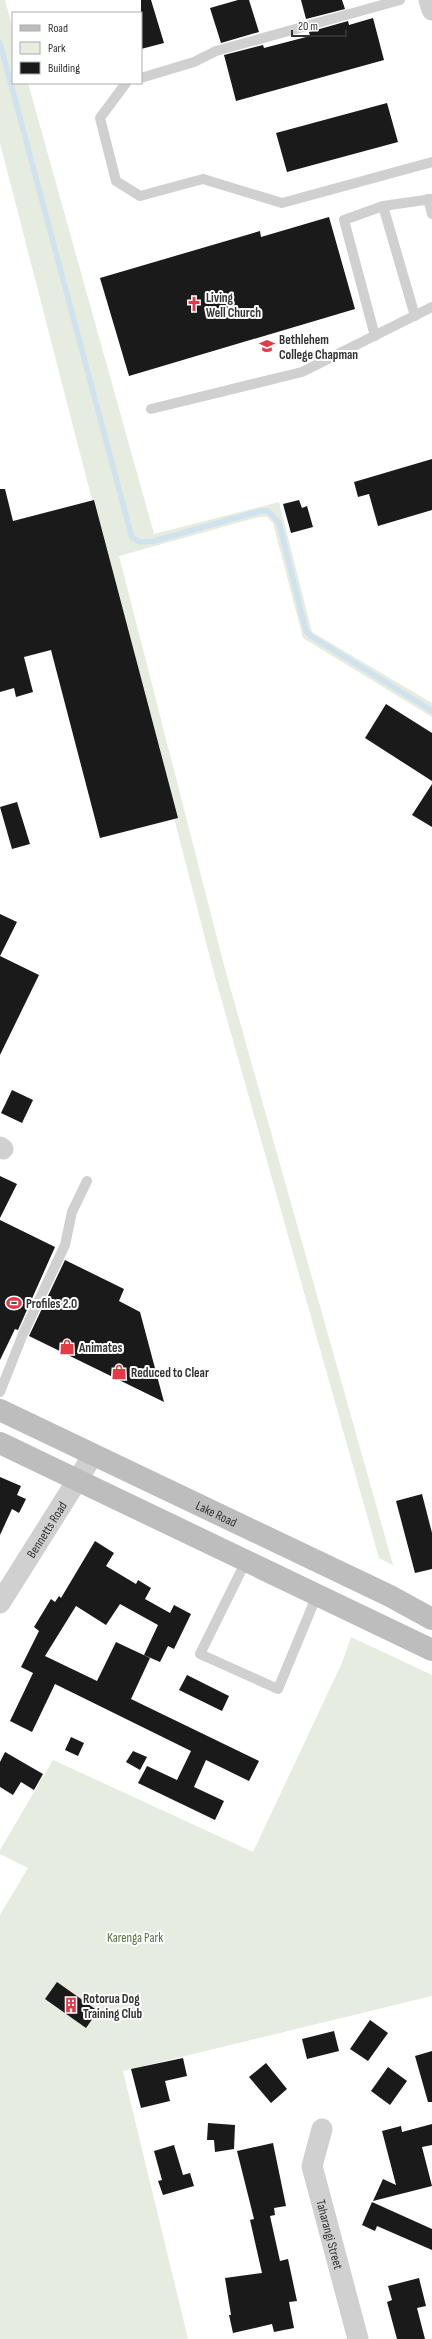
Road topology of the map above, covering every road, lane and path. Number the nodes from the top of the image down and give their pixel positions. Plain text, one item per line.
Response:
1 (400, 0) edge
2 (429, 0) edge
3 (432, 10) edge
4 (142, 78) edge
5 (125, 84) edge
6 (432, 162) edge
7 (430, 199) edge
8 (383, 206) junction
9 (432, 214) edge
10 (432, 307) edge
11 (415, 316) junction
12 (375, 336) junction
13 (151, 409) dead end
14 (87, 1181) dead end
15 (0, 1392) edge
16 (0, 1410) edge
17 (0, 1443) edge
18 (93, 1455) junction
19 (77, 1480) junction
20 (246, 1561) junction
21 (317, 1595) junction
22 (0, 1603) edge
23 (432, 1619) edge
24 (432, 1650) edge
25 (322, 2129) dead end
26 (358, 2339) edge

1 - 4 lane
2 - 3 street
5 - 6 lane
7 - 8 lane
7 - 9 lane
8 - 11 lane
8 - 12 lane
10 - 11 lane
11 - 12 lane
12 - 13 lane
14 - 15 lane
16 - 18 main road, Lake Road
17 - 19 main road
18 - 19 street, Bennetts Road
18 - 23 main road, Lake Road
19 - 20 main road
19 - 22 street, Bennetts Road
20 - 21 main road
20 - 21 lane
21 - 24 main road
25 - 26 street, Taharangi Street

